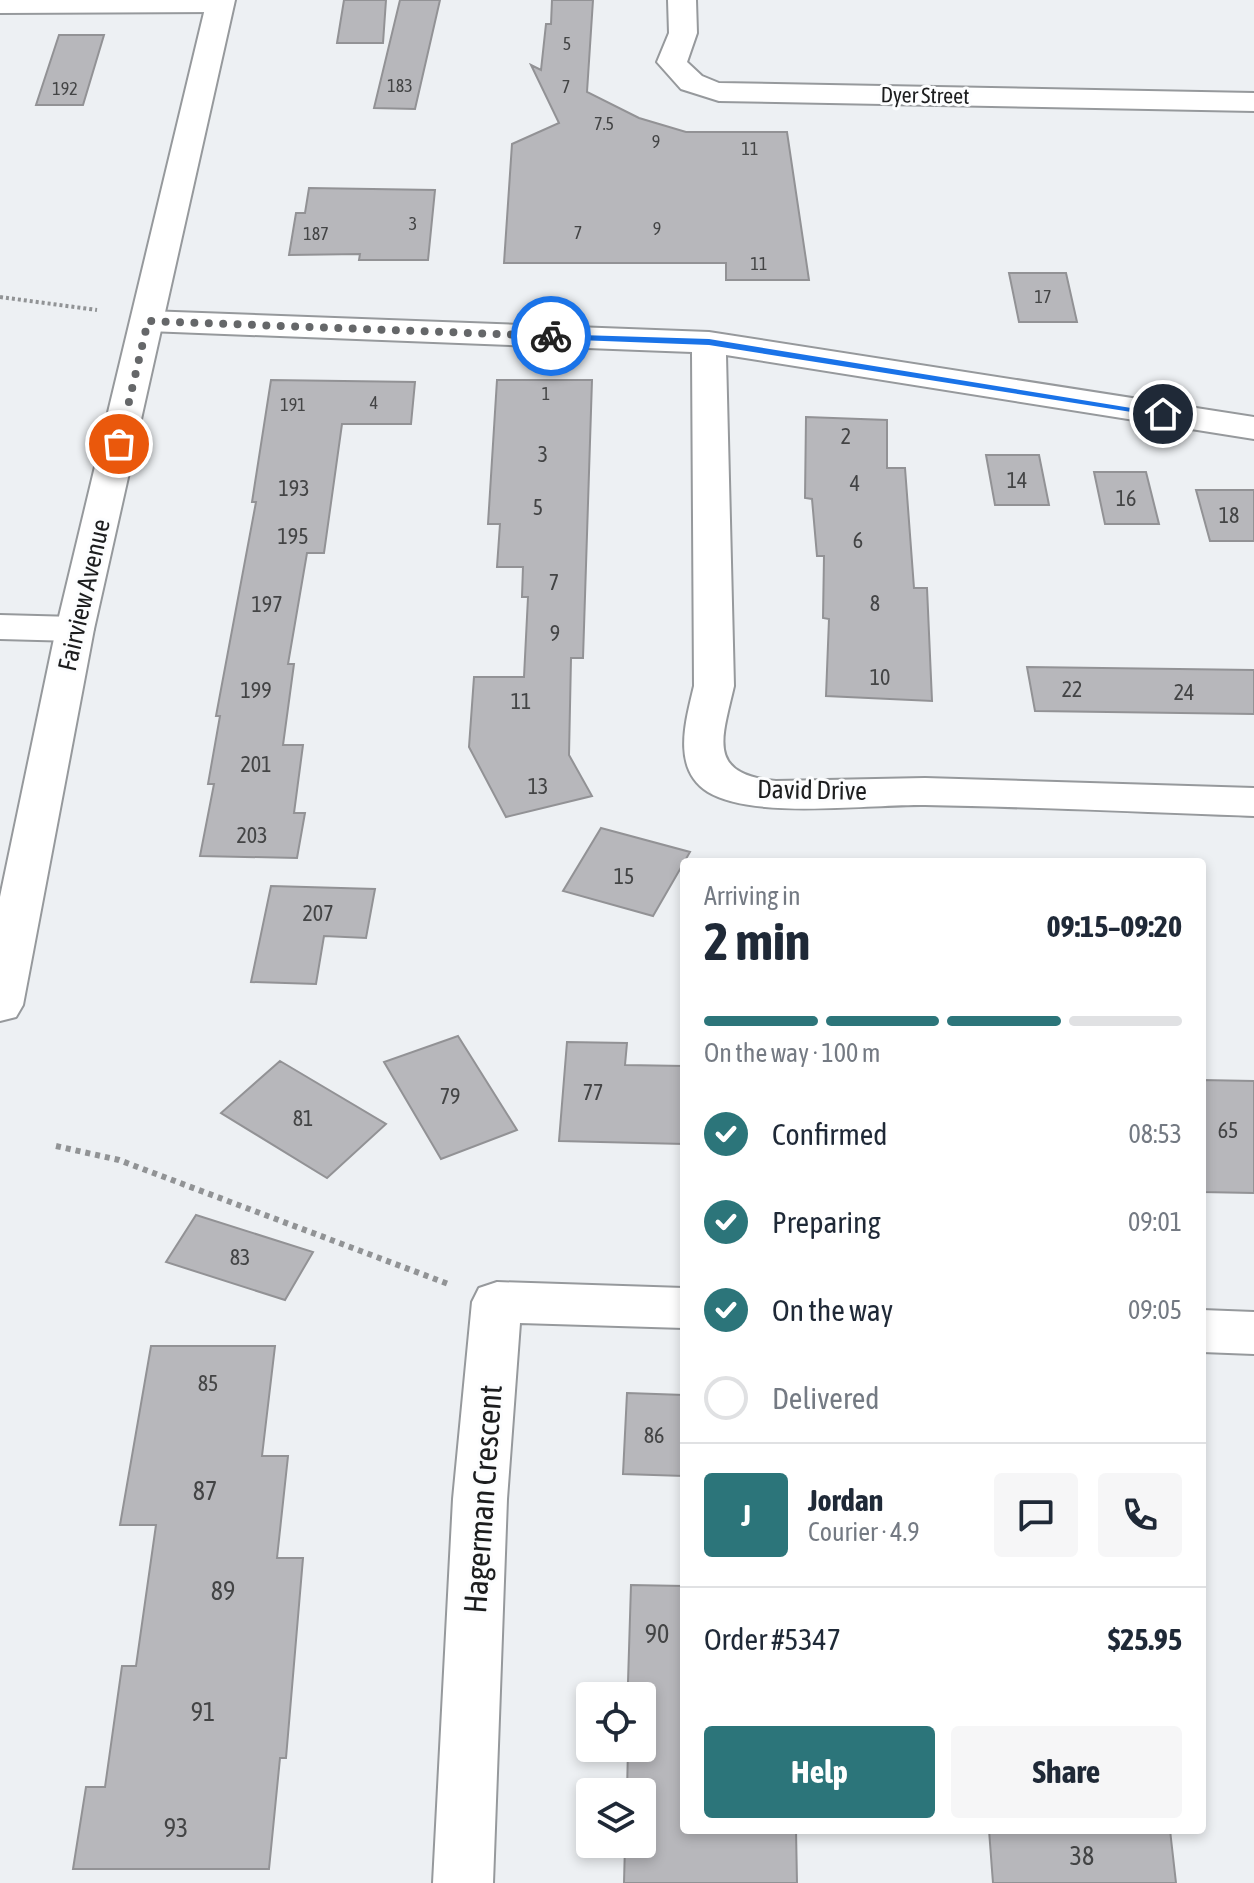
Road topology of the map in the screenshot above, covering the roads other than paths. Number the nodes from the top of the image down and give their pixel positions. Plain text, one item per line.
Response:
1 (682, 0) edge
2 (220, 2) edge
3 (0, 5) edge
4 (1254, 102) edge
5 (148, 321) junction
6 (709, 342) junction
7 (1254, 428) edge
8 (0, 627) edge
9 (75, 629) junction
10 (1254, 802) edge
11 (0, 1005) edge
12 (680, 1308) edge
13 (1206, 1331) edge
14 (1254, 1333) edge
15 (463, 1883) edge

1 - 4 street, Dyer Street
2 - 3 street
2 - 5 street, Fairview Avenue
5 - 6 street
5 - 9 street, Fairview Avenue
6 - 7 street
6 - 10 street, David Drive
8 - 9 street
9 - 11 street, Fairview Avenue
12 - 15 street, Hagerman Crescent
13 - 14 street

